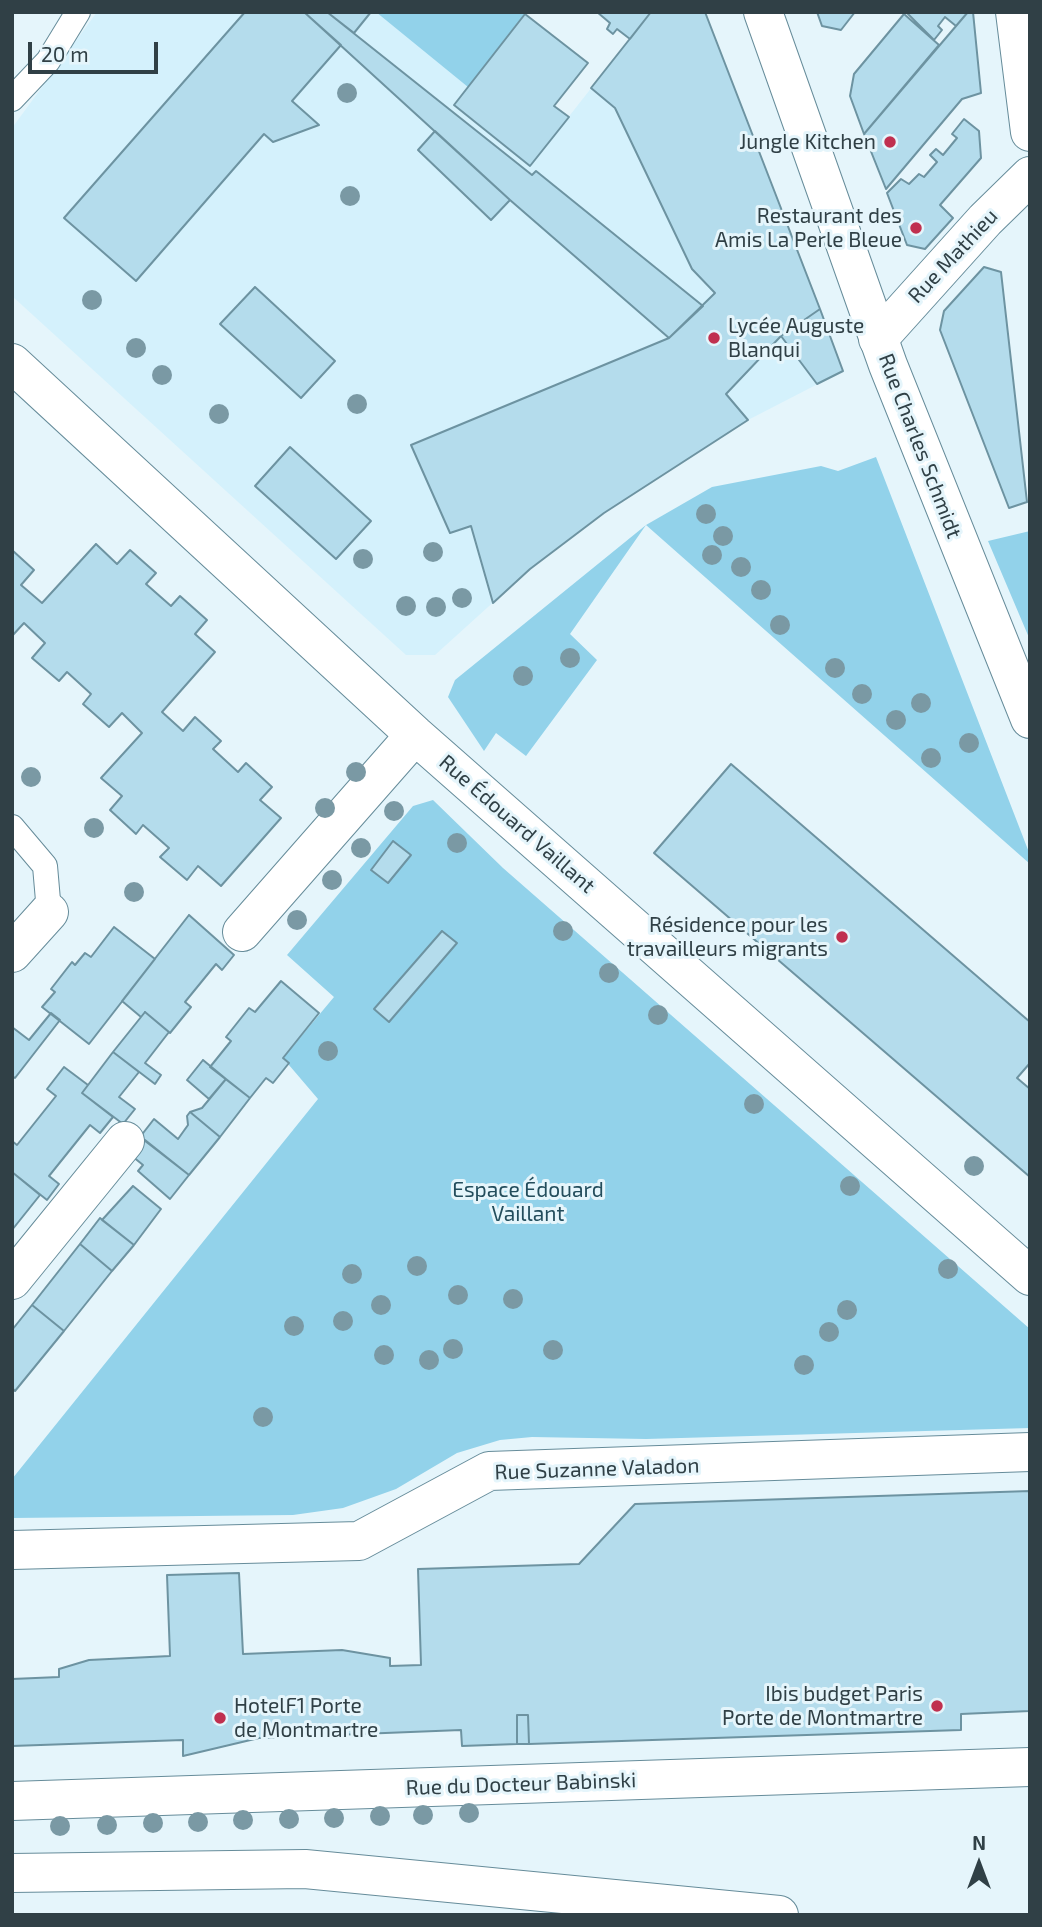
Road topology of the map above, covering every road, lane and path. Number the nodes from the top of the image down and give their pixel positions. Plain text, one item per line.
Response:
1 (78, 12) edge
2 (763, 12) edge
3 (1014, 12) edge
4 (12, 99) edge
5 (1030, 132) edge
6 (1030, 176) edge
7 (878, 339) junction
8 (12, 363) edge
9 (1030, 719) edge
10 (415, 735) junction
11 (12, 827) edge
12 (49, 912) joint
13 (242, 932) dead end
14 (12, 953) edge
15 (125, 1141) dead end
16 (1030, 1276) edge
17 (12, 1280) edge
18 (1030, 1452) edge
19 (12, 1550) edge
20 (1030, 1767) edge
21 (12, 1801) edge
22 (27, 1873) edge
23 (779, 1915) edge

1 - 4 lane
2 - 7 main road, Rue Charles Schmidt
3 - 5 main road
6 - 7 main road, Rue Mathieu
7 - 9 main road, Rue Charles Schmidt
8 - 10 main road, Rue Édouard Vaillant
10 - 13 main road
10 - 16 main road, Rue Édouard Vaillant
11 - 12 lane
12 - 14 main road
15 - 17 main road
18 - 19 main road, Rue Suzanne Valadon
20 - 21 main road, Rue du Docteur Babinski
22 - 23 main road

